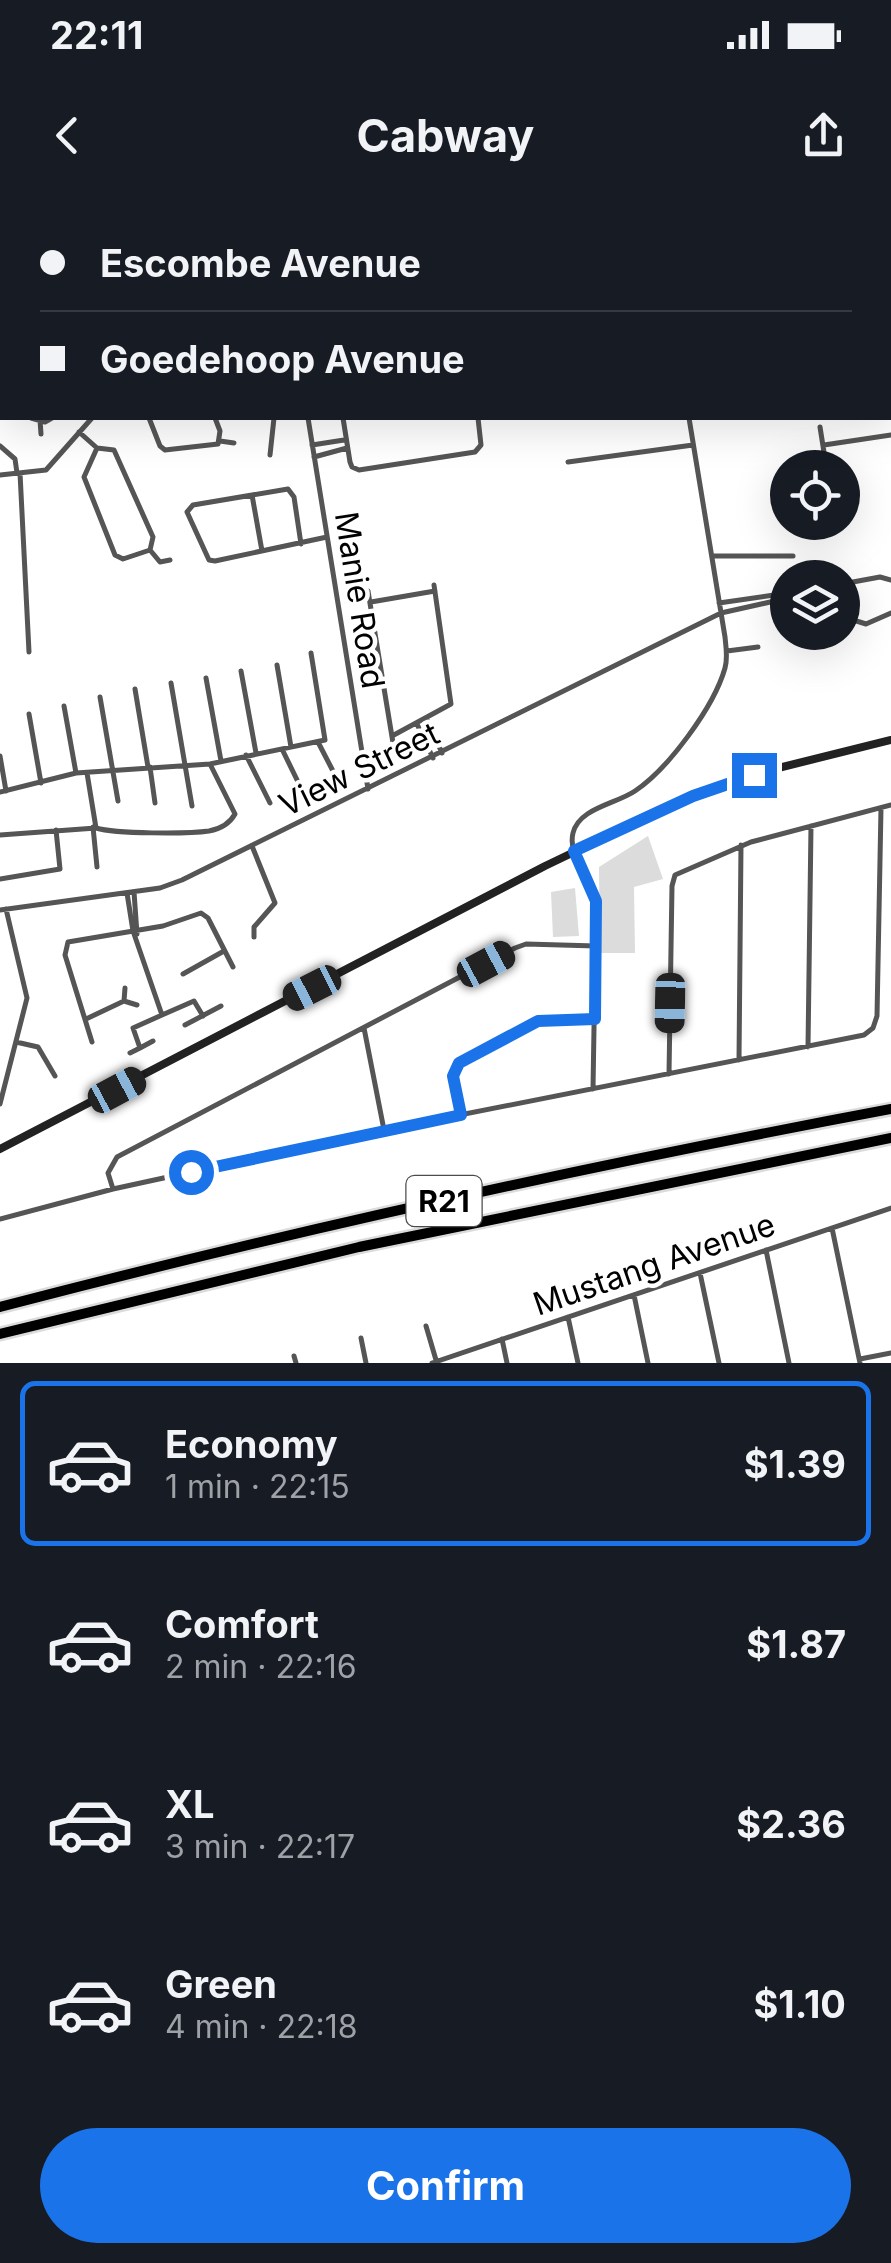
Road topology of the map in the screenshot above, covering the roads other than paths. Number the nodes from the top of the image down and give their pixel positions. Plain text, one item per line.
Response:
1 (40, 420) joint
2 (49, 420) edge
3 (88, 420) edge
4 (150, 420) edge
5 (216, 420) edge
6 (274, 420) edge
7 (308, 420) edge
8 (343, 420) edge
9 (478, 420) edge
10 (689, 420) edge
11 (820, 427) dead end
12 (79, 432) junction
13 (41, 434) dead end
14 (891, 436) edge
15 (220, 440) junction
16 (344, 440) junction
17 (234, 443) dead end
18 (312, 444) junction
19 (824, 445) junction
20 (0, 446) edge
21 (693, 446) junction
22 (97, 448) junction
23 (347, 448) junction
24 (824, 450) edge
25 (270, 455) dead end
26 (314, 456) junction
27 (568, 462) dead end
28 (18, 473) junction
29 (0, 474) edge
30 (252, 495) junction
31 (327, 537) junction
32 (301, 544) junction
33 (150, 550) junction
34 (262, 551) junction
35 (712, 556) junction
36 (793, 556) dead end
37 (170, 560) dead end
38 (891, 580) edge
39 (860, 581) edge
40 (368, 592) dead end
41 (770, 597) edge
42 (770, 600) edge
43 (371, 602) junction
44 (719, 603) junction
45 (721, 613) junction
46 (891, 613) edge
47 (860, 622) edge
48 (758, 647) dead end
49 (727, 651) junction
50 (29, 652) dead end
51 (311, 654) dead end
52 (277, 665) dead end
53 (242, 671) dead end
54 (206, 678) dead end
55 (171, 682) dead end
56 (135, 689) dead end
57 (100, 696) dead end
58 (64, 706) dead end
59 (28, 714) dead end
60 (427, 720) junction
61 (417, 724) junction
62 (392, 736) junction
63 (891, 740) edge
64 (318, 742) junction
65 (290, 747) junction
66 (282, 749) junction
67 (256, 753) junction
68 (442, 754) junction
69 (394, 755) dead end
70 (0, 756) edge
71 (246, 756) junction
72 (433, 758) junction
73 (221, 761) junction
74 (210, 764) junction
75 (186, 765) junction
76 (149, 767) junction
77 (112, 769) junction
78 (87, 772) junction
79 (334, 773) dead end
80 (76, 774) junction
81 (41, 782) junction
82 (300, 786) dead end
83 (368, 789) junction
84 (3, 792) edge
85 (118, 801) dead end
86 (155, 802) dead end
87 (270, 803) dead end
88 (891, 805) edge
89 (192, 806) dead end
90 (881, 808) junction
91 (810, 826) junction
92 (95, 827) junction
93 (56, 830) junction
94 (0, 835) edge
95 (742, 845) junction
96 (252, 846) junction
97 (574, 851) junction
98 (98, 867) dead end
99 (0, 879) edge
100 (130, 892) junction
101 (3, 909) edge
102 (136, 933) junction
103 (254, 937) dead end
104 (596, 946) junction
105 (224, 950) junction
106 (233, 967) dead end
107 (183, 974) dead end
108 (125, 988) dead end
109 (124, 1001) junction
110 (137, 1005) dead end
111 (221, 1006) dead end
112 (162, 1015) junction
113 (203, 1016) junction
114 (86, 1019) junction
115 (595, 1019) junction
116 (185, 1025) dead end
117 (364, 1028) junction
118 (153, 1041) dead end
119 (16, 1042) junction
120 (92, 1042) dead end
121 (808, 1046) junction
122 (140, 1048) junction
123 (130, 1053) dead end
124 (738, 1060) junction
125 (669, 1074) junction
126 (55, 1076) dead end
127 (593, 1089) junction
128 (0, 1104) edge
129 (891, 1109) edge
130 (461, 1115) junction
131 (384, 1130) junction
132 (891, 1138) edge
133 (0, 1149) edge
134 (114, 1190) junction
135 (891, 1208) edge
136 (0, 1219) edge
137 (832, 1228) junction
138 (766, 1250) junction
139 (700, 1272) junction
140 (634, 1295) junction
141 (0, 1306) edge
142 (568, 1317) junction
143 (426, 1326) dead end
144 (0, 1334) edge
145 (361, 1338) dead end
146 (502, 1339) junction
147 (891, 1353) edge
148 (859, 1361) edge
149 (435, 1362) edge
150 (366, 1363) edge
151 (507, 1363) edge
152 (578, 1363) edge
153 (648, 1363) edge
154 (719, 1363) edge
155 (789, 1363) edge

1 - 2 street
1 - 13 street
3 - 12 street
4 - 15 street
5 - 15 street
6 - 25 street
7 - 18 street, Manie Road
8 - 16 street
9 - 23 street
10 - 21 street
11 - 19 street
12 - 22 street
12 - 28 street
14 - 19 street
15 - 17 street
16 - 18 street
16 - 23 street
18 - 26 street, Manie Road
19 - 24 street
20 - 28 street
21 - 27 street
21 - 35 street
22 - 33 street
22 - 33 street
23 - 26 street
26 - 31 street, Manie Road
28 - 29 street
28 - 50 street
30 - 32 street
30 - 34 street
30 - 34 street
31 - 32 street
31 - 83 street, Manie Road
32 - 34 street
33 - 37 street
35 - 36 street
35 - 44 street
38 - 39 street
40 - 43 street
41 - 44 street
42 - 45 street, View Street
43 - 60 street
43 - 62 street
44 - 45 street
45 - 49 street
45 - 68 street, View Street
46 - 47 street
48 - 49 street
49 - 97 street
51 - 64 street
52 - 65 street
53 - 67 street
54 - 73 street
55 - 75 street
56 - 76 street
57 - 77 street
58 - 80 street
59 - 81 street
60 - 61 street
60 - 68 street
61 - 62 street
61 - 72 street
62 - 69 street
63 - 97 main road
64 - 65 street
64 - 79 street
65 - 66 street
66 - 67 street
66 - 82 street
67 - 71 street
68 - 72 street, View Street
70 - 84 street
71 - 73 street
71 - 87 street
72 - 83 street, View Street
73 - 74 street
74 - 75 street
74 - 92 street
75 - 76 street
75 - 89 street
76 - 77 street
76 - 86 street
77 - 78 street
77 - 85 street
78 - 80 street
78 - 92 street
80 - 81 street
81 - 84 street
83 - 96 street, View Street
88 - 90 street
90 - 91 street
90 - 121 street
91 - 95 street
91 - 121 street
92 - 93 street
92 - 98 street
93 - 94 street
93 - 99 street
95 - 124 street
95 - 125 street
96 - 100 street, View Street
96 - 103 street
97 - 104 street
97 - 133 main road
100 - 101 street, View Street
100 - 102 street
101 - 119 street
102 - 105 street
102 - 112 street
102 - 114 street
104 - 115 street
104 - 117 street
105 - 106 street
105 - 107 street
108 - 109 street
109 - 110 street
109 - 114 street
111 - 113 street
112 - 113 street
112 - 122 street
113 - 116 street
114 - 120 street
115 - 127 street
115 - 130 street
117 - 131 street
117 - 134 street
118 - 122 street
119 - 126 street
119 - 128 street
121 - 124 street
122 - 123 street
124 - 125 street
125 - 127 street
127 - 130 street
129 - 141 highway, R21
130 - 131 street
131 - 134 street
132 - 144 highway, R21
134 - 136 street
135 - 137 street, Mustang Avenue
137 - 138 street, Mustang Avenue
137 - 148 street
138 - 139 street, Mustang Avenue
138 - 155 street
139 - 140 street, Mustang Avenue
139 - 154 street
140 - 142 street, Mustang Avenue
140 - 153 street
142 - 146 street, Mustang Avenue
142 - 152 street
143 - 149 street
145 - 150 street
146 - 149 street, Mustang Avenue
146 - 151 street
147 - 148 street

